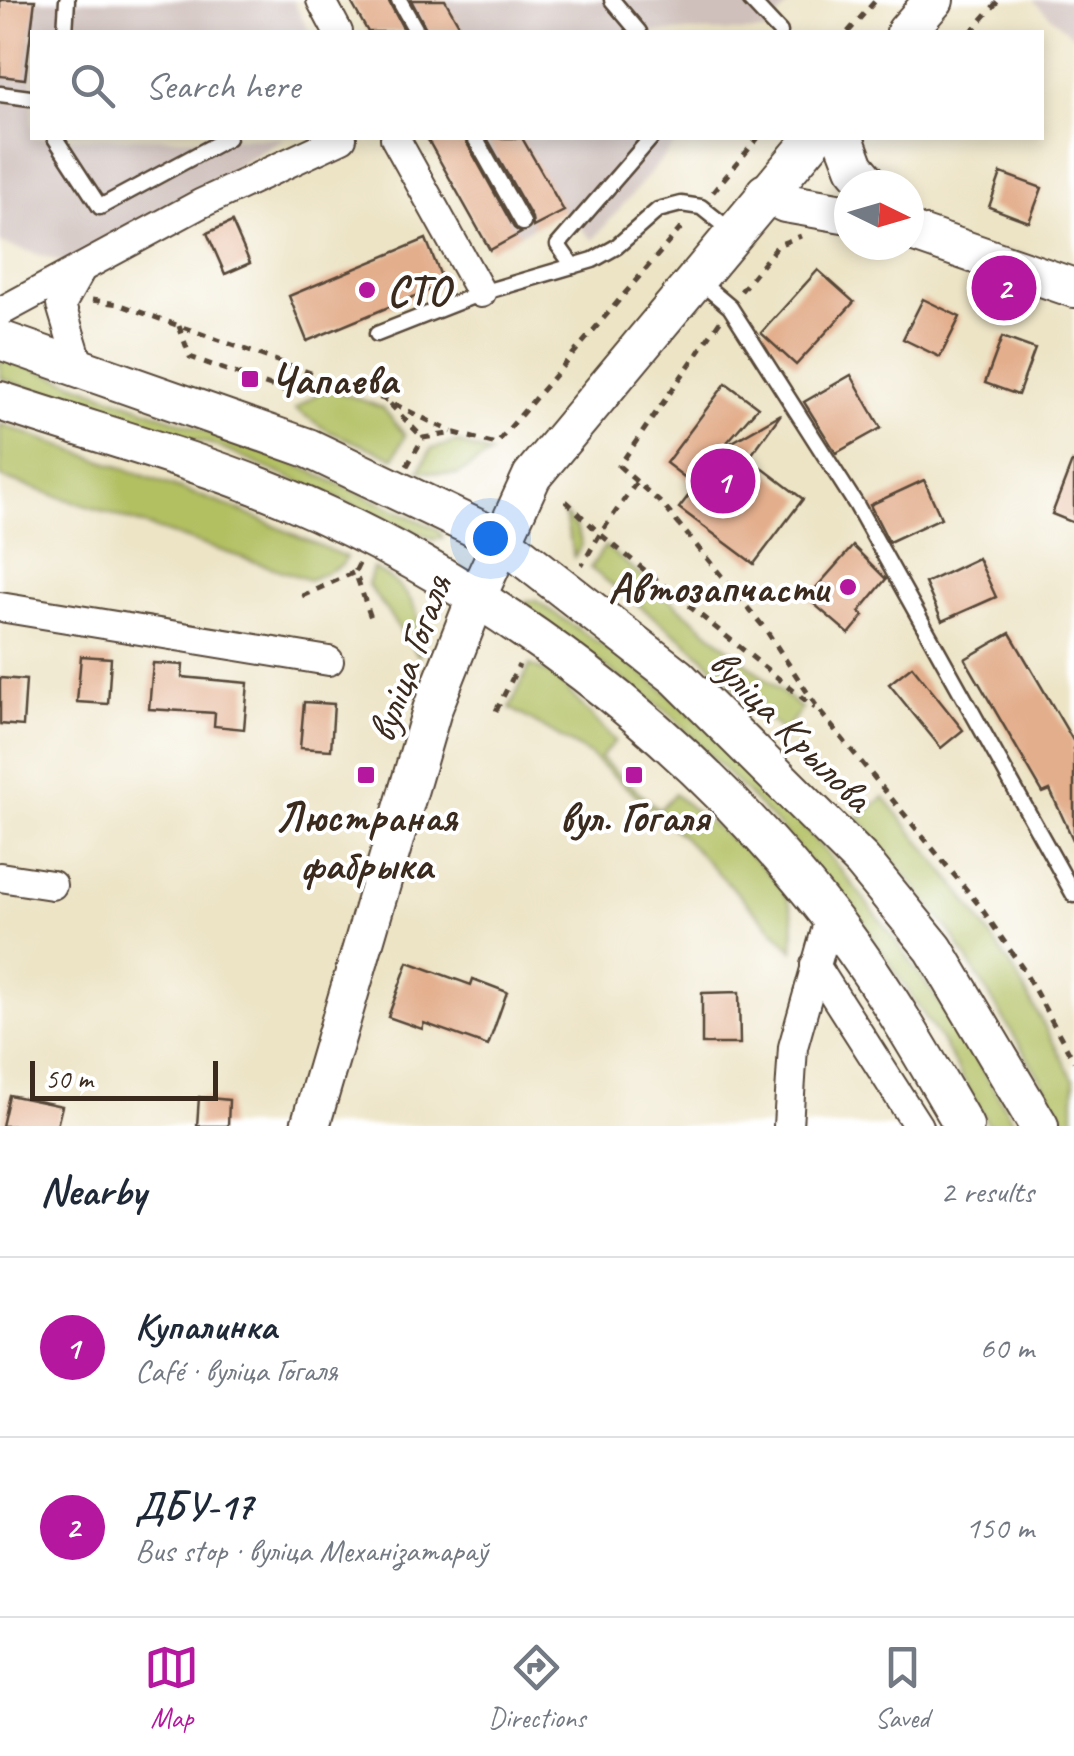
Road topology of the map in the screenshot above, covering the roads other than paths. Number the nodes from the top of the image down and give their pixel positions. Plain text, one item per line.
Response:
1 (68, 0) edge
2 (321, 0) edge
3 (399, 0) edge
4 (612, 0) edge
5 (750, 0) edge
6 (934, 0) edge
7 (65, 30) edge
8 (337, 30) edge
9 (416, 30) edge
10 (637, 30) edge
11 (778, 30) edge
12 (908, 30) edge
13 (0, 94) edge
14 (30, 99) edge
15 (57, 140) edge
16 (224, 140) edge
17 (338, 140) edge
18 (396, 140) edge
19 (477, 140) edge
20 (650, 140) edge
21 (812, 140) edge
22 (845, 140) edge
23 (857, 170) edge
24 (765, 193) junction
25 (834, 211) edge
26 (522, 222) dead end
27 (731, 232) junction
28 (924, 232) edge
29 (573, 266) junction
30 (80, 272) junction
31 (694, 276) junction
32 (1074, 288) edge
33 (481, 294) junction
34 (0, 312) edge
35 (377, 334) dead end
36 (0, 340) edge
37 (80, 368) junction
38 (0, 401) edge
39 (502, 540) junction
40 (478, 596) junction
41 (0, 607) edge
42 (328, 661) dead end
43 (0, 877) edge
44 (52, 885) dead end
45 (1074, 895) edge
46 (830, 916) junction
47 (815, 965) junction
48 (310, 1126) edge
49 (788, 1126) edge
50 (918, 1126) edge
51 (964, 1126) edge
52 (1039, 1126) edge

1 - 7 lane
2 - 8 street
3 - 9 lane
4 - 10 lane
5 - 11 lane
6 - 12 main road
13 - 14 lane
15 - 16 lane
17 - 30 street
18 - 33 street
19 - 26 lane
20 - 29 lane
21 - 24 main road, вуліца Гогаля
22 - 23 main road
24 - 25 main road
24 - 27 main road, вуліца Гогаля
27 - 29 lane
27 - 31 main road, вуліца Гогаля
28 - 32 main road
29 - 33 lane
30 - 34 street
30 - 37 street
31 - 39 main road, вуліца Гогаля
31 - 45 lane
33 - 35 lane
36 - 37 main road, вуліца Крылова
37 - 39 main road, вуліца Крылова
38 - 40 main road
39 - 40 main road, вуліца Гогаля
39 - 52 main road, вуліца Крылова
40 - 46 main road
40 - 48 main road, вуліца Гогаля
41 - 42 street
43 - 44 street
46 - 47 street
46 - 51 main road
47 - 49 street
47 - 50 street

